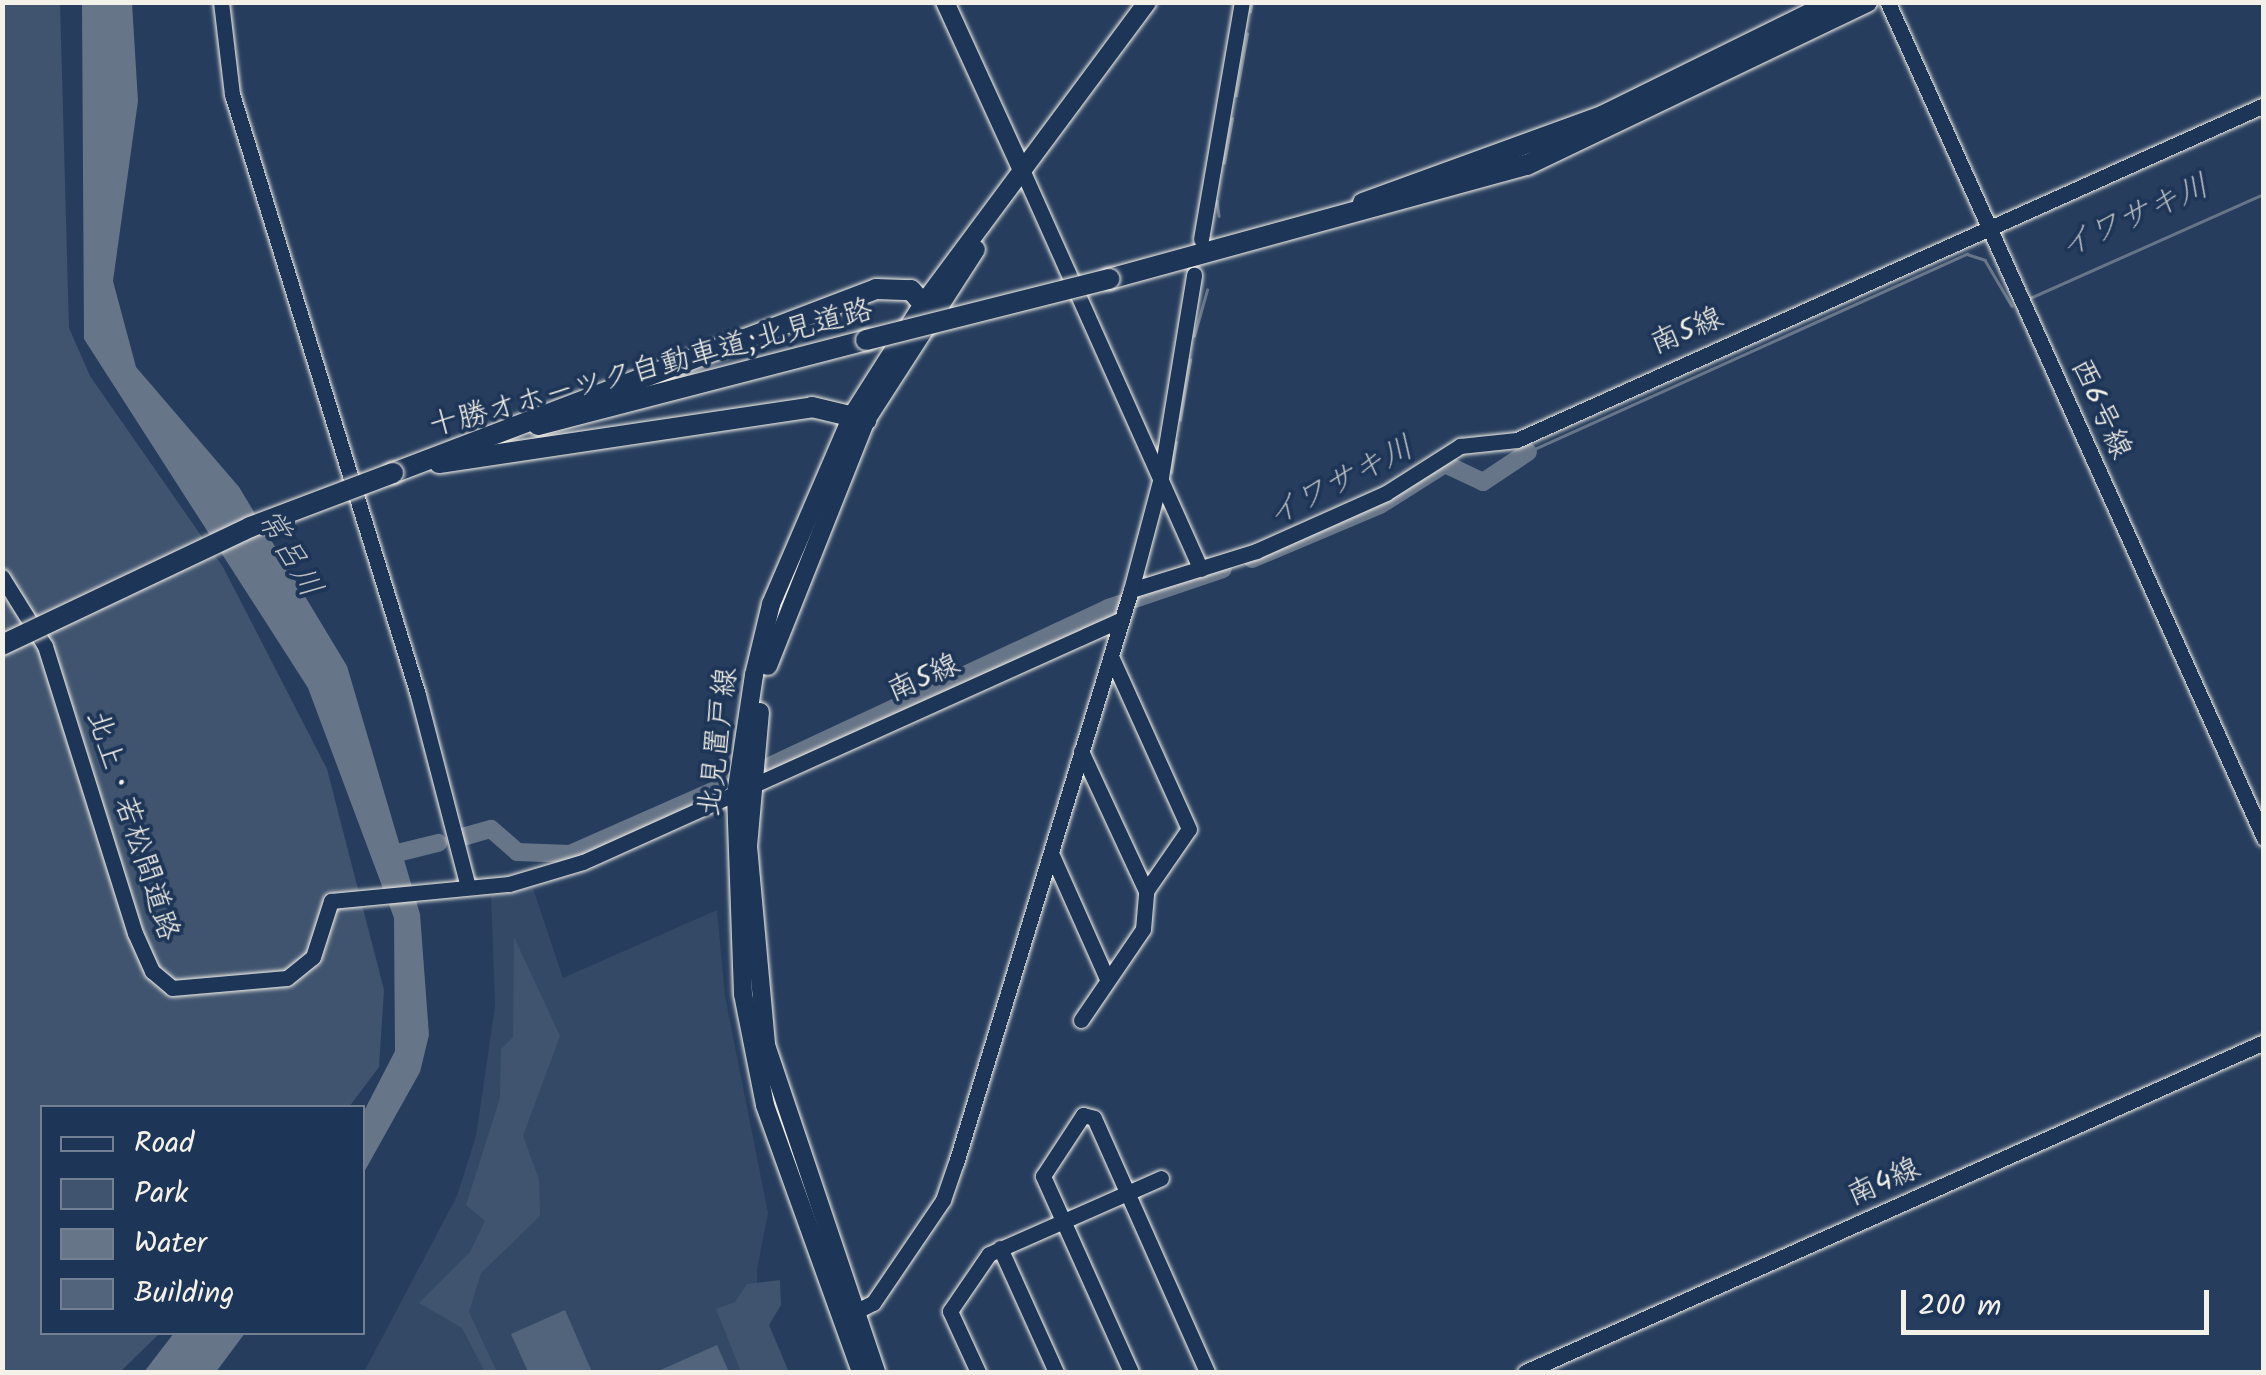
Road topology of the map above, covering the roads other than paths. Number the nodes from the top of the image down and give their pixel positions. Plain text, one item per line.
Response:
1 (221, 2) edge
2 (945, 2) edge
3 (1147, 2) edge
4 (1242, 2) edge
5 (1834, 2) edge
6 (1867, 2) edge
7 (1888, 2) edge
8 (2264, 105) edge
9 (1023, 172) junction
10 (1990, 228) junction
11 (1201, 239) dead end
12 (1166, 264) junction
13 (1194, 275) dead end
14 (928, 309) junction
15 (860, 417) junction
16 (393, 473) junction
17 (1161, 477) junction
18 (1201, 570) junction
19 (2, 577) edge
20 (1126, 603) junction
21 (2, 645) edge
22 (1111, 656) junction
23 (1081, 751) junction
24 (744, 791) junction
25 (2264, 838) edge
26 (1051, 852) junction
27 (462, 888) junction
28 (1146, 891) junction
29 (1108, 979) junction
30 (1081, 1020) dead end
31 (2264, 1042) edge
32 (1161, 1178) dead end
33 (1127, 1192) junction
34 (1062, 1220) junction
35 (1000, 1248) junction
36 (847, 1316) junction
37 (860, 1372) edge
38 (876, 1372) edge
39 (978, 1372) edge
40 (1056, 1372) edge
41 (1131, 1372) edge
42 (1207, 1372) edge
43 (1526, 1372) edge

1 - 27 street
2 - 9 main road
3 - 9 main road, 北見置戸線
4 - 11 street
5 - 12 highway, 十勝オホーツク自動車道;北見道路
6 - 12 highway, 十勝オホーツク自動車道;北見道路
7 - 10 street, 西6号線
8 - 10 street, 南5線
9 - 14 main road, 北見置戸線
9 - 17 street
10 - 18 street, 南5線
10 - 25 street, 西6号線
12 - 16 highway, 十勝オホーツク自動車道;北見道路, bridge
13 - 17 street
14 - 15 main road, 北見置戸線
14 - 16 highway
15 - 16 highway
15 - 24 main road, 北見置戸線
16 - 21 highway, 十勝オホーツク自動車道;北見道路, bridge
17 - 18 street
17 - 20 street
18 - 20 street, 南5線
19 - 27 street, 北上・若松間道路
20 - 22 street
20 - 24 street, 南5線
22 - 23 street
22 - 28 street
23 - 26 street
23 - 28 street
24 - 27 street, 北上・若松間道路
24 - 36 main road, 北見置戸線
26 - 29 street
26 - 36 street
28 - 29 street
29 - 30 street
31 - 43 street, 南4線
32 - 33 street
33 - 34 street
33 - 34 street
33 - 42 street
34 - 35 street
34 - 41 street
35 - 39 street
35 - 40 street
36 - 37 main road, 北見置戸線
36 - 38 main road, 北見置戸線

